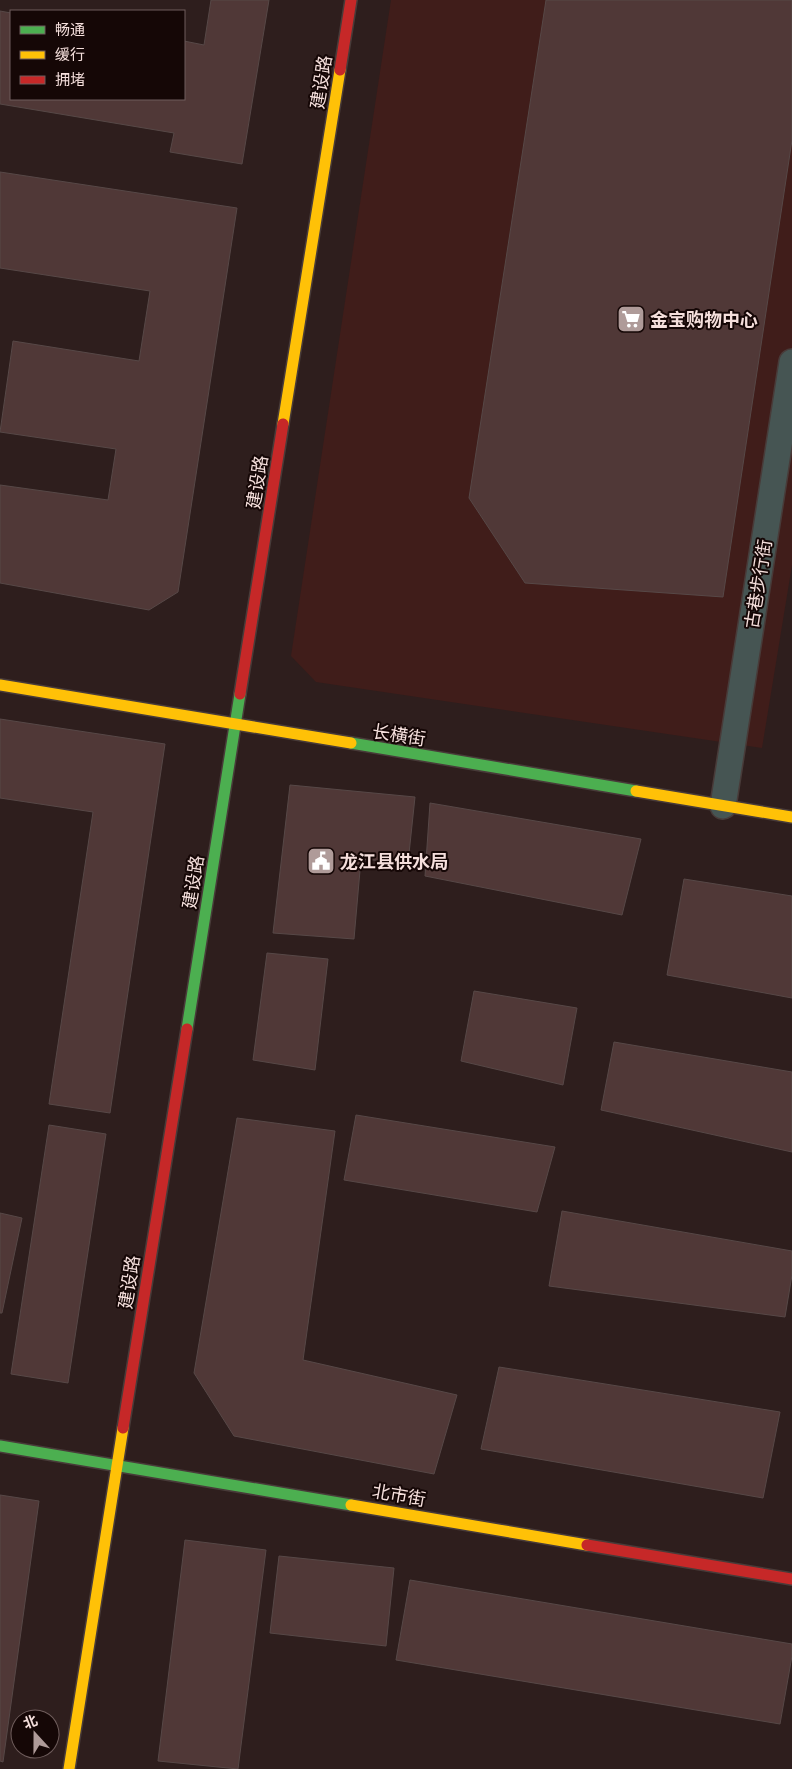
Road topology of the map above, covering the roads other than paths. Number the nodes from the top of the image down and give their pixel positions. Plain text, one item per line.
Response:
1 (351, 0) edge
2 (792, 362) edge
3 (0, 685) edge
4 (236, 726) junction
5 (723, 806) junction
6 (792, 817) edge
7 (0, 1446) edge
8 (118, 1465) junction
9 (792, 1579) edge
10 (69, 1769) edge

1 - 4 street, 建设路
2 - 5 street, 古巷步行街
3 - 4 street, 长横街
4 - 5 street, 长横街
4 - 8 street, 建设路
5 - 6 street, 长横街
7 - 8 street, 北市街
8 - 9 street, 北市街
8 - 10 street, 建设路

